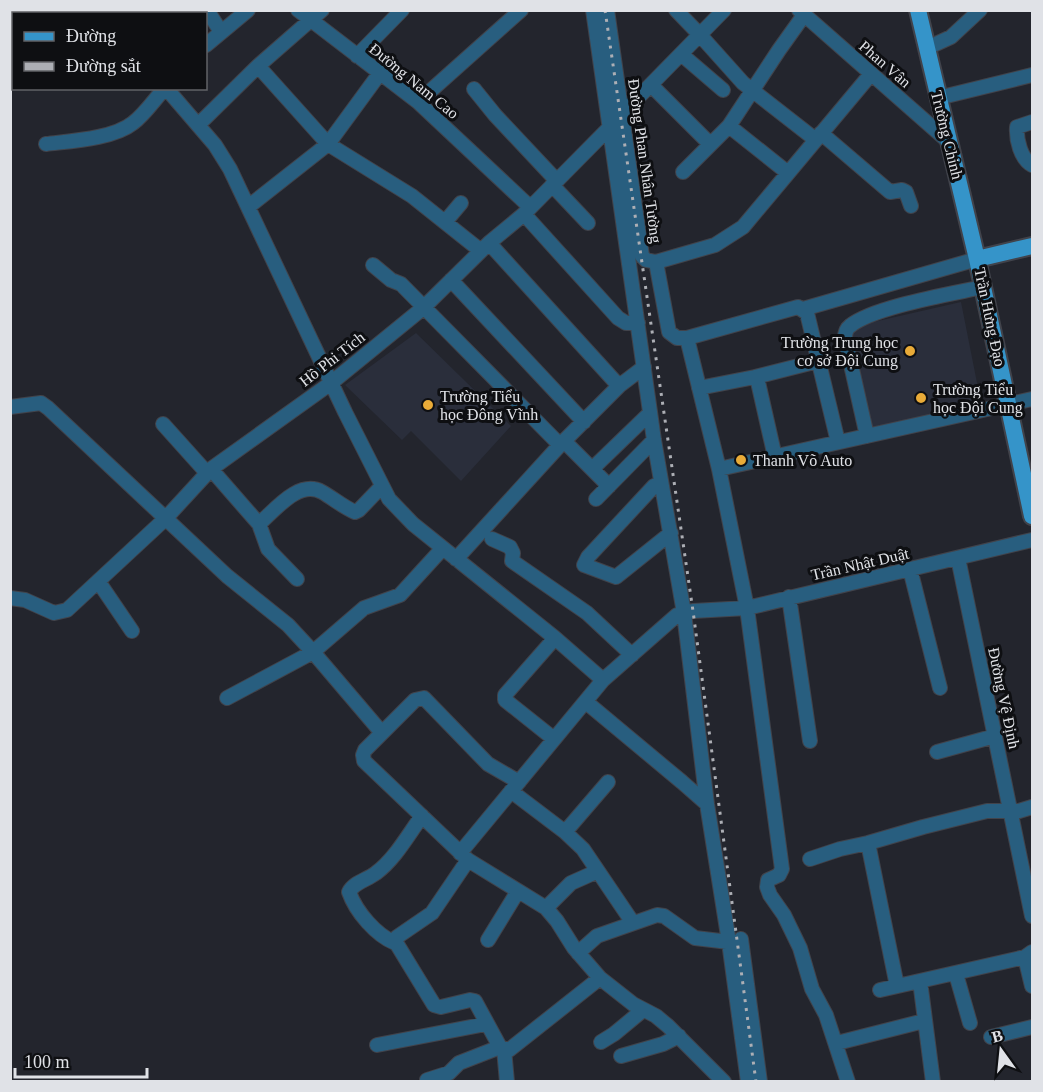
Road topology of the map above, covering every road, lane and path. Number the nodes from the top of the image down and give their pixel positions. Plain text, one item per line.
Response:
1 (207, 10) edge
2 (248, 10) edge
3 (298, 10) edge
4 (322, 10) edge
5 (402, 10) edge
6 (520, 10) edge
7 (592, 10) edge
8 (607, 10) edge
9 (676, 10) edge
10 (724, 10) edge
11 (918, 10) edge
12 (980, 10) edge
13 (802, 13) edge
14 (310, 22) junction
15 (222, 32) junction
16 (700, 35) junction
17 (207, 44) edge
18 (927, 48) junction
19 (681, 54) junction
20 (357, 56) junction
21 (258, 66) junction
22 (380, 73) junction
23 (871, 74) junction
24 (1032, 75) edge
25 (651, 85) junction
26 (474, 89) dead end
27 (168, 90) edge
28 (170, 90) edge
29 (723, 90) dead end
30 (753, 90) junction
31 (938, 98) junction
32 (418, 102) junction
33 (622, 114) junction
34 (1032, 122) edge
35 (199, 124) junction
36 (729, 126) junction
37 (610, 127) junction
38 (819, 136) junction
39 (949, 142) junction
40 (46, 144) dead end
41 (328, 144) junction
42 (710, 144) junction
43 (1032, 165) edge
44 (683, 172) dead end
45 (788, 173) junction
46 (554, 183) junction
47 (461, 203) dead end
48 (911, 206) dead end
49 (248, 207) junction
50 (527, 211) junction
51 (445, 222) junction
52 (588, 223) dead end
53 (1032, 246) edge
54 (485, 247) junction
55 (977, 259) junction
56 (656, 262) junction
57 (373, 265) dead end
58 (451, 280) junction
59 (983, 287) junction
60 (423, 309) junction
61 (803, 309) junction
62 (638, 323) junction
63 (687, 338) junction
64 (818, 361) junction
65 (644, 368) junction
66 (755, 377) junction
67 (331, 382) junction
68 (619, 386) junction
69 (699, 388) junction
70 (1032, 399) edge
71 (1009, 404) junction
72 (10, 407) edge
73 (650, 413) junction
74 (584, 423) junction
75 (163, 424) dead end
76 (867, 436) junction
77 (654, 440) junction
78 (838, 442) junction
79 (562, 443) junction
80 (775, 457) junction
81 (592, 469) junction
82 (719, 469) junction
83 (209, 471) junction
84 (661, 483) junction
85 (382, 486) junction
86 (609, 486) junction
87 (596, 499) dead end
88 (1032, 516) edge
89 (165, 519) junction
90 (259, 524) junction
91 (671, 533) junction
92 (492, 539) dead end
93 (1032, 540) edge
94 (443, 548) junction
95 (958, 558) junction
96 (456, 559) junction
97 (910, 569) junction
98 (297, 579) dead end
99 (98, 581) junction
100 (789, 597) junction
101 (10, 598) edge
102 (747, 608) junction
103 (689, 612) junction
104 (132, 631) dead end
105 (555, 638) junction
106 (313, 652) junction
107 (632, 655) junction
108 (603, 680) junction
109 (940, 688) dead end
110 (227, 698) dead end
111 (585, 702) junction
112 (382, 733) junction
113 (995, 736) junction
114 (554, 739) junction
115 (810, 741) dead end
116 (937, 752) dead end
117 (608, 782) dead end
118 (515, 787) junction
119 (707, 804) junction
120 (1032, 807) edge
121 (1011, 810) junction
122 (422, 816) junction
123 (565, 832) junction
124 (868, 843) junction
125 (464, 856) junction
126 (810, 859) dead end
127 (598, 871) junction
128 (518, 891) junction
129 (546, 908) junction
130 (1032, 916) edge
131 (633, 923) junction
132 (488, 940) dead end
133 (735, 940) junction
134 (395, 943) junction
135 (578, 953) junction
136 (1029, 954) edge
137 (956, 974) junction
138 (600, 978) junction
139 (920, 981) junction
140 (897, 986) junction
141 (1032, 986) edge
142 (880, 990) dead end
143 (643, 1010) junction
144 (924, 1021) junction
145 (970, 1023) dead end
146 (486, 1024) junction
147 (1032, 1027) edge
148 (679, 1036) junction
149 (991, 1037) dead end
150 (601, 1041) dead end
151 (837, 1043) junction
152 (377, 1045) dead end
153 (502, 1048) junction
154 (621, 1056) dead end
155 (427, 1080) dead end
156 (507, 1082) edge
157 (724, 1082) edge
158 (748, 1082) edge
159 (760, 1082) edge
160 (848, 1082) edge
161 (933, 1082) edge

1 - 15 street
2 - 15 street
3 - 14 street, Đường Nam Cao
4 - 14 street
5 - 20 street
6 - 32 street
7 - 37 street
8 - 33 street, Đường Phan Nhân Tường
9 - 16 street
10 - 16 street
11 - 18 main road, Trường Chinh
12 - 18 street
13 - 23 street, Phan Vân
13 - 30 street
14 - 20 street, Đường Nam Cao
14 - 21 street
15 - 17 street
16 - 19 street
16 - 30 street
18 - 31 main road, Trường Chinh
19 - 25 street
19 - 29 street
20 - 22 street, Đường Nam Cao
21 - 35 street
21 - 41 street
22 - 32 street, Đường Nam Cao
22 - 41 street
23 - 38 street
23 - 39 street, Phan Vân
24 - 31 street
25 - 33 street
25 - 42 street
26 - 46 street
27 - 40 street
28 - 35 street
30 - 36 street
30 - 38 street
31 - 39 main road, Trường Chinh
32 - 50 street, Đường Nam Cao
33 - 56 street, Đường Phan Nhân Tường
34 - 43 street
35 - 49 street
36 - 42 street
36 - 45 street
37 - 46 street, Hồ Phi Tích
37 - 62 street
38 - 45 street
38 - 48 street
39 - 55 main road, Trường Chinh
41 - 49 street
41 - 51 street
42 - 44 street
45 - 56 street
46 - 50 street, Hồ Phi Tích
46 - 52 street
47 - 51 street
49 - 67 street
50 - 54 street, Hồ Phi Tích
50 - 62 street, Đường Nam Cao
51 - 54 street
53 - 55 main road
54 - 58 street, Hồ Phi Tích
54 - 68 street
55 - 59 main road, Trần Hưng Đạo
55 - 61 street
56 - 63 street, Đường Phan Nhân Tường
57 - 60 street
58 - 60 street, Hồ Phi Tích
58 - 74 street
59 - 71 main road, Trần Hưng Đạo
59 - 76 street
60 - 67 street, Hồ Phi Tích
60 - 79 street
61 - 63 street
61 - 64 street
62 - 65 street
63 - 69 street
64 - 66 street
64 - 78 street
65 - 68 street
65 - 73 street
66 - 69 street
66 - 80 street
67 - 83 street, Hồ Phi Tích
67 - 85 street
68 - 74 street
69 - 82 street
70 - 71 street
71 - 76 street
71 - 88 main road, Trần Hưng Đạo
72 - 89 street
73 - 77 street
73 - 81 street
74 - 79 street
75 - 83 street
76 - 78 street
77 - 84 street
77 - 86 street
78 - 80 street
79 - 81 street
79 - 96 street
80 - 82 street
81 - 86 street
82 - 102 street
83 - 89 street, Hồ Phi Tích
83 - 90 street
84 - 91 street
84 - 91 street
85 - 90 street
85 - 94 street
86 - 87 street
89 - 99 street, Hồ Phi Tích
89 - 106 street
90 - 98 street
91 - 103 street
92 - 107 street
93 - 95 street, Trần Nhật Duật
94 - 96 street
94 - 106 street
95 - 97 street, Trần Nhật Duật
95 - 113 street, Đường Vệ Định
96 - 105 street
97 - 100 street, Trần Nhật Duật
97 - 109 street
99 - 101 street, Hồ Phi Tích
99 - 104 street
100 - 102 street, Trần Nhật Duật
100 - 115 street
102 - 103 street, Trần Nhật Duật
102 - 151 street
103 - 107 street
103 - 119 street
105 - 108 street
105 - 114 street
106 - 110 street
106 - 112 street
107 - 108 street
108 - 111 street
111 - 114 street
111 - 119 street
112 - 118 street
112 - 122 street
113 - 116 street
113 - 121 street, Đường Vệ Định
114 - 118 street
117 - 123 street
118 - 123 street
118 - 125 street
119 - 133 street
120 - 121 street
121 - 124 street
121 - 130 street, Đường Vệ Định
122 - 125 street
122 - 134 street
123 - 127 street
124 - 126 street
124 - 140 street
125 - 128 street
125 - 134 street
127 - 129 street
127 - 131 street
128 - 129 street
128 - 132 street
129 - 135 street
131 - 133 street
131 - 135 street
133 - 158 street
133 - 159 street
134 - 146 street
135 - 138 street
136 - 137 street
136 - 141 street
137 - 139 street
137 - 145 street
138 - 143 street
138 - 153 street
139 - 140 street
139 - 144 street
140 - 142 street
143 - 148 street
143 - 150 street
144 - 151 street
144 - 161 street
146 - 152 street
146 - 153 street
147 - 149 street
148 - 154 street
148 - 157 street
151 - 160 street
153 - 155 street
153 - 156 street

